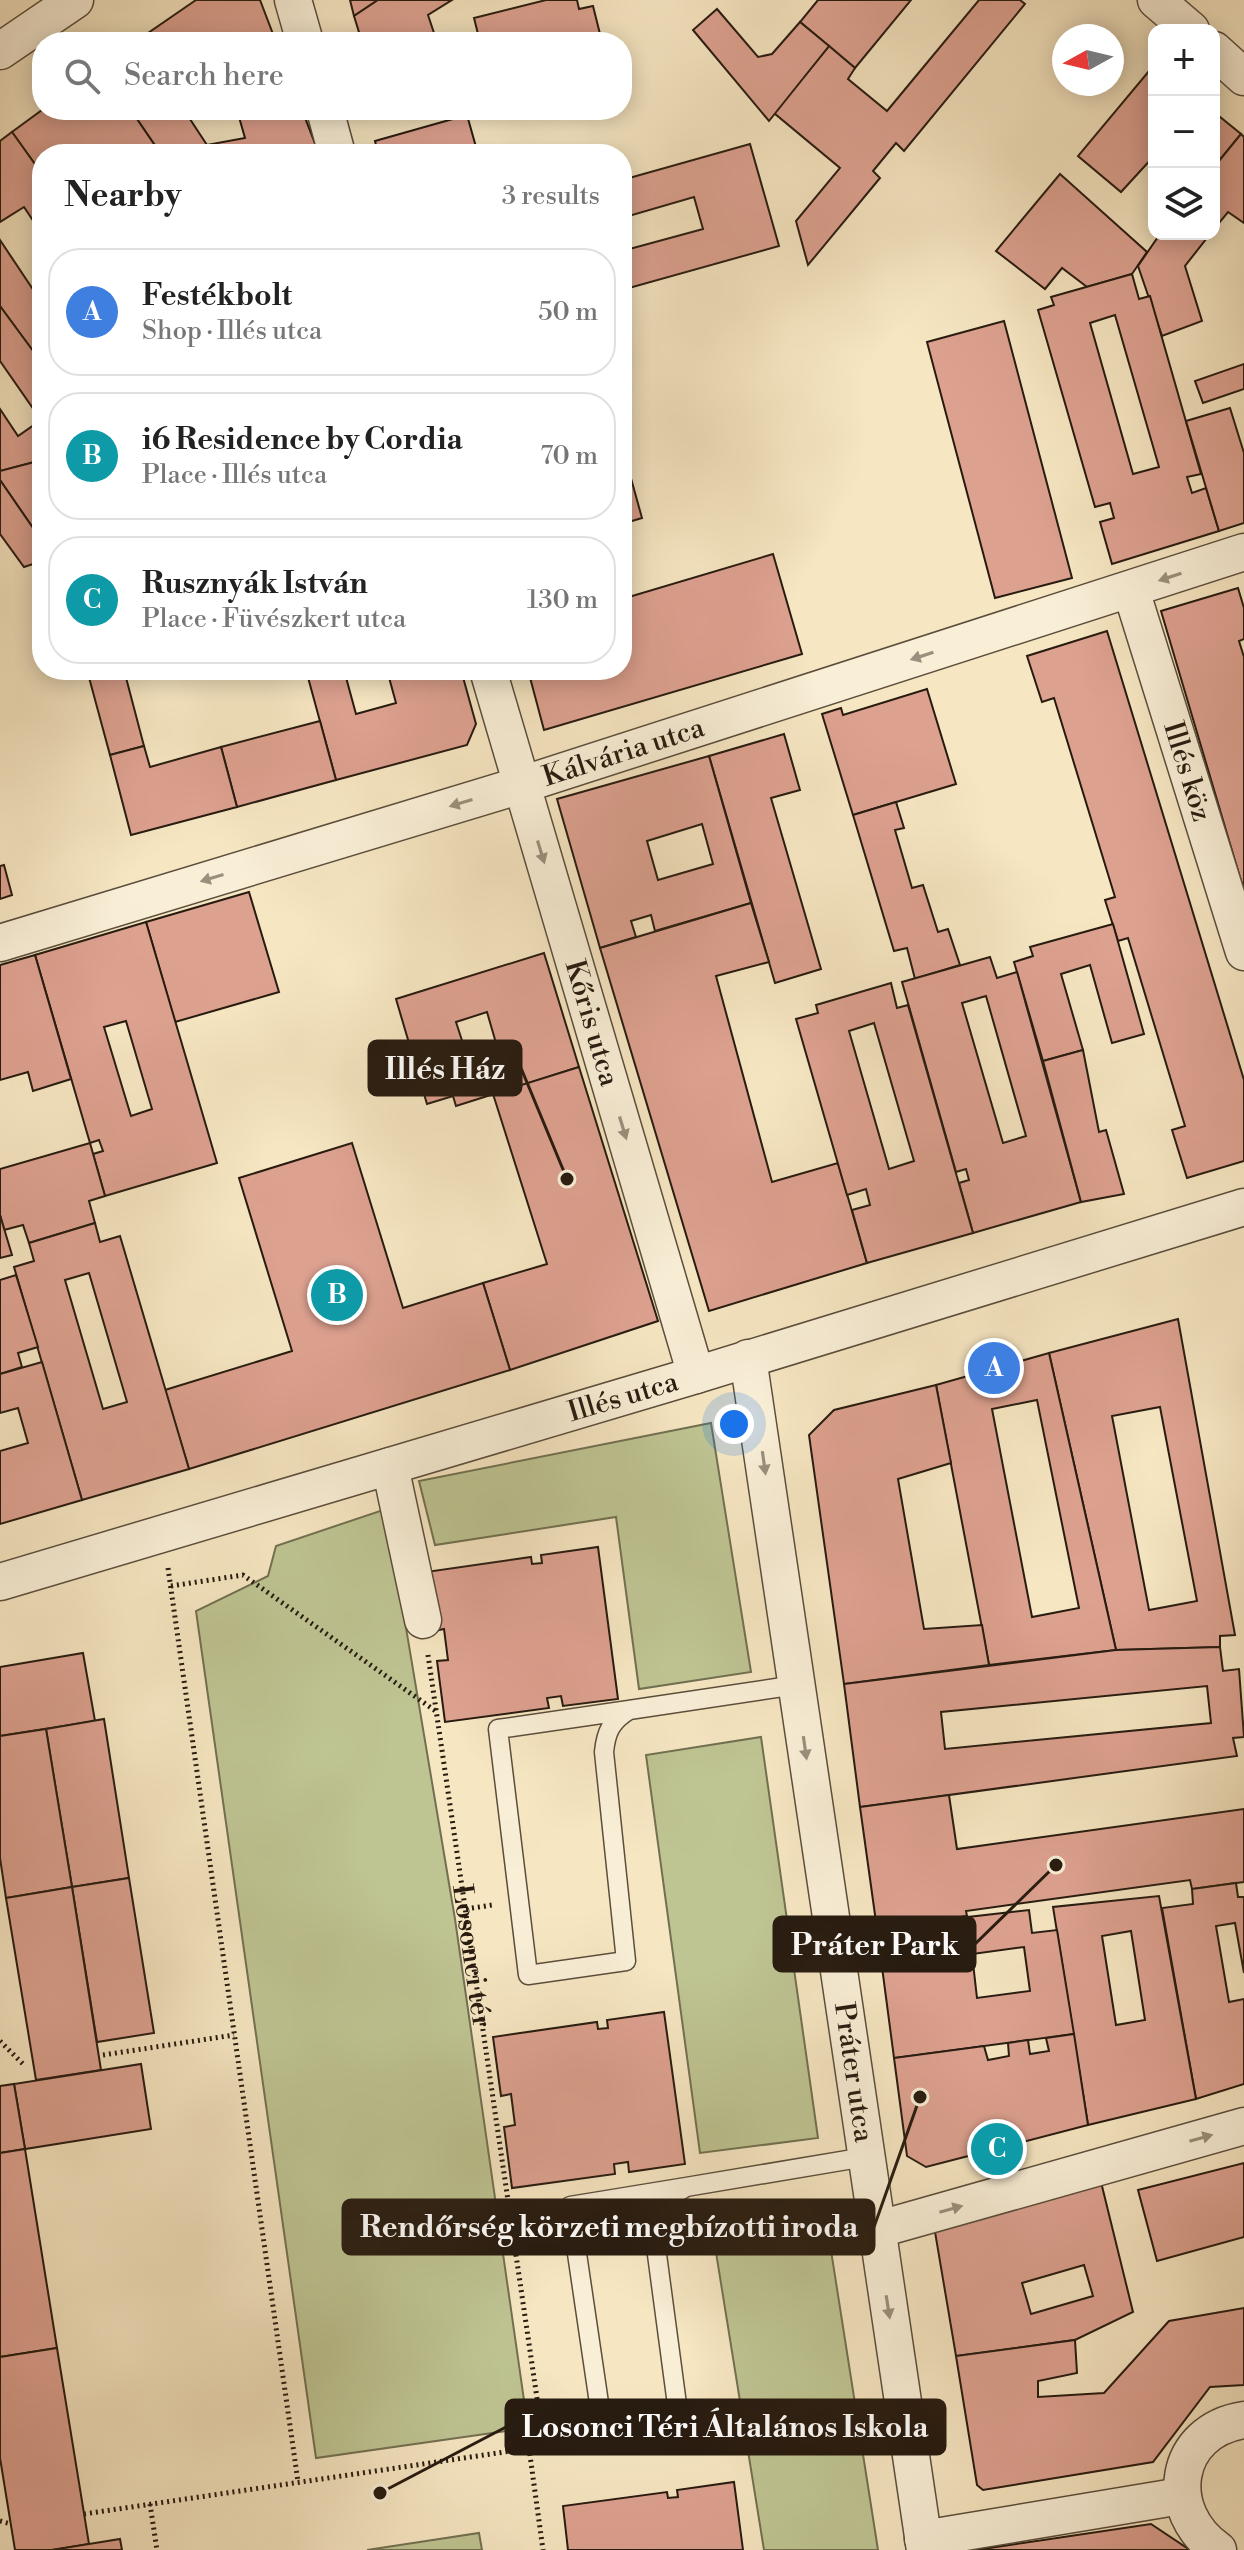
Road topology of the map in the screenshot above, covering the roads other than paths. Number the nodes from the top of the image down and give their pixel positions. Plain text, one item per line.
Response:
1 (75, 0) edge
2 (293, 0) edge
3 (1156, 0) edge
4 (1184, 24) edge
5 (302, 32) edge
6 (0, 51) edge
7 (1220, 55) edge
8 (1244, 77) edge
9 (328, 120) edge
10 (334, 144) edge
11 (1244, 552) edge
12 (1131, 590) junction
13 (491, 680) edge
14 (521, 785) junction
15 (0, 943) edge
16 (1244, 952) edge
17 (1244, 1207) edge
18 (748, 1358) junction
19 (696, 1375) junction
20 (390, 1466) junction
21 (0, 1582) edge
22 (423, 1620) road end
23 (796, 1685) junction
24 (629, 1710) junction
25 (1244, 2126) edge
26 (865, 2157) junction
27 (686, 2187) junction
28 (876, 2230) junction
29 (1244, 2420) edge
30 (1181, 2496) junction
31 (924, 2544) edge
32 (1218, 2550) edge

1 - 6 street
2 - 5 street
3 - 4 street
7 - 8 street
9 - 10 street
11 -> 12 street, Kálvária utca
12 -> 14 street, Kálvária utca
12 - 16 street, Illés köz
13 - 14 street, Kőris utca
14 -> 15 street, Kálvária utca
14 -> 19 street, Kőris utca
17 - 18 street, Illés utca
18 - 19 street, Illés utca
18 -> 23 street, Práter utca
19 - 20 street, Illés utca
20 - 21 street, Illés utca
20 - 22 street
23 - 24 lane
23 -> 26 street, Práter utca
24 - 24 lane
28 -> 25 street
26 - 27 lane
26 - 28 street, Práter utca
27 - 27 lane
28 -> 31 street, Práter utca
29 - 30 street
30 - 31 street
30 - 32 street

